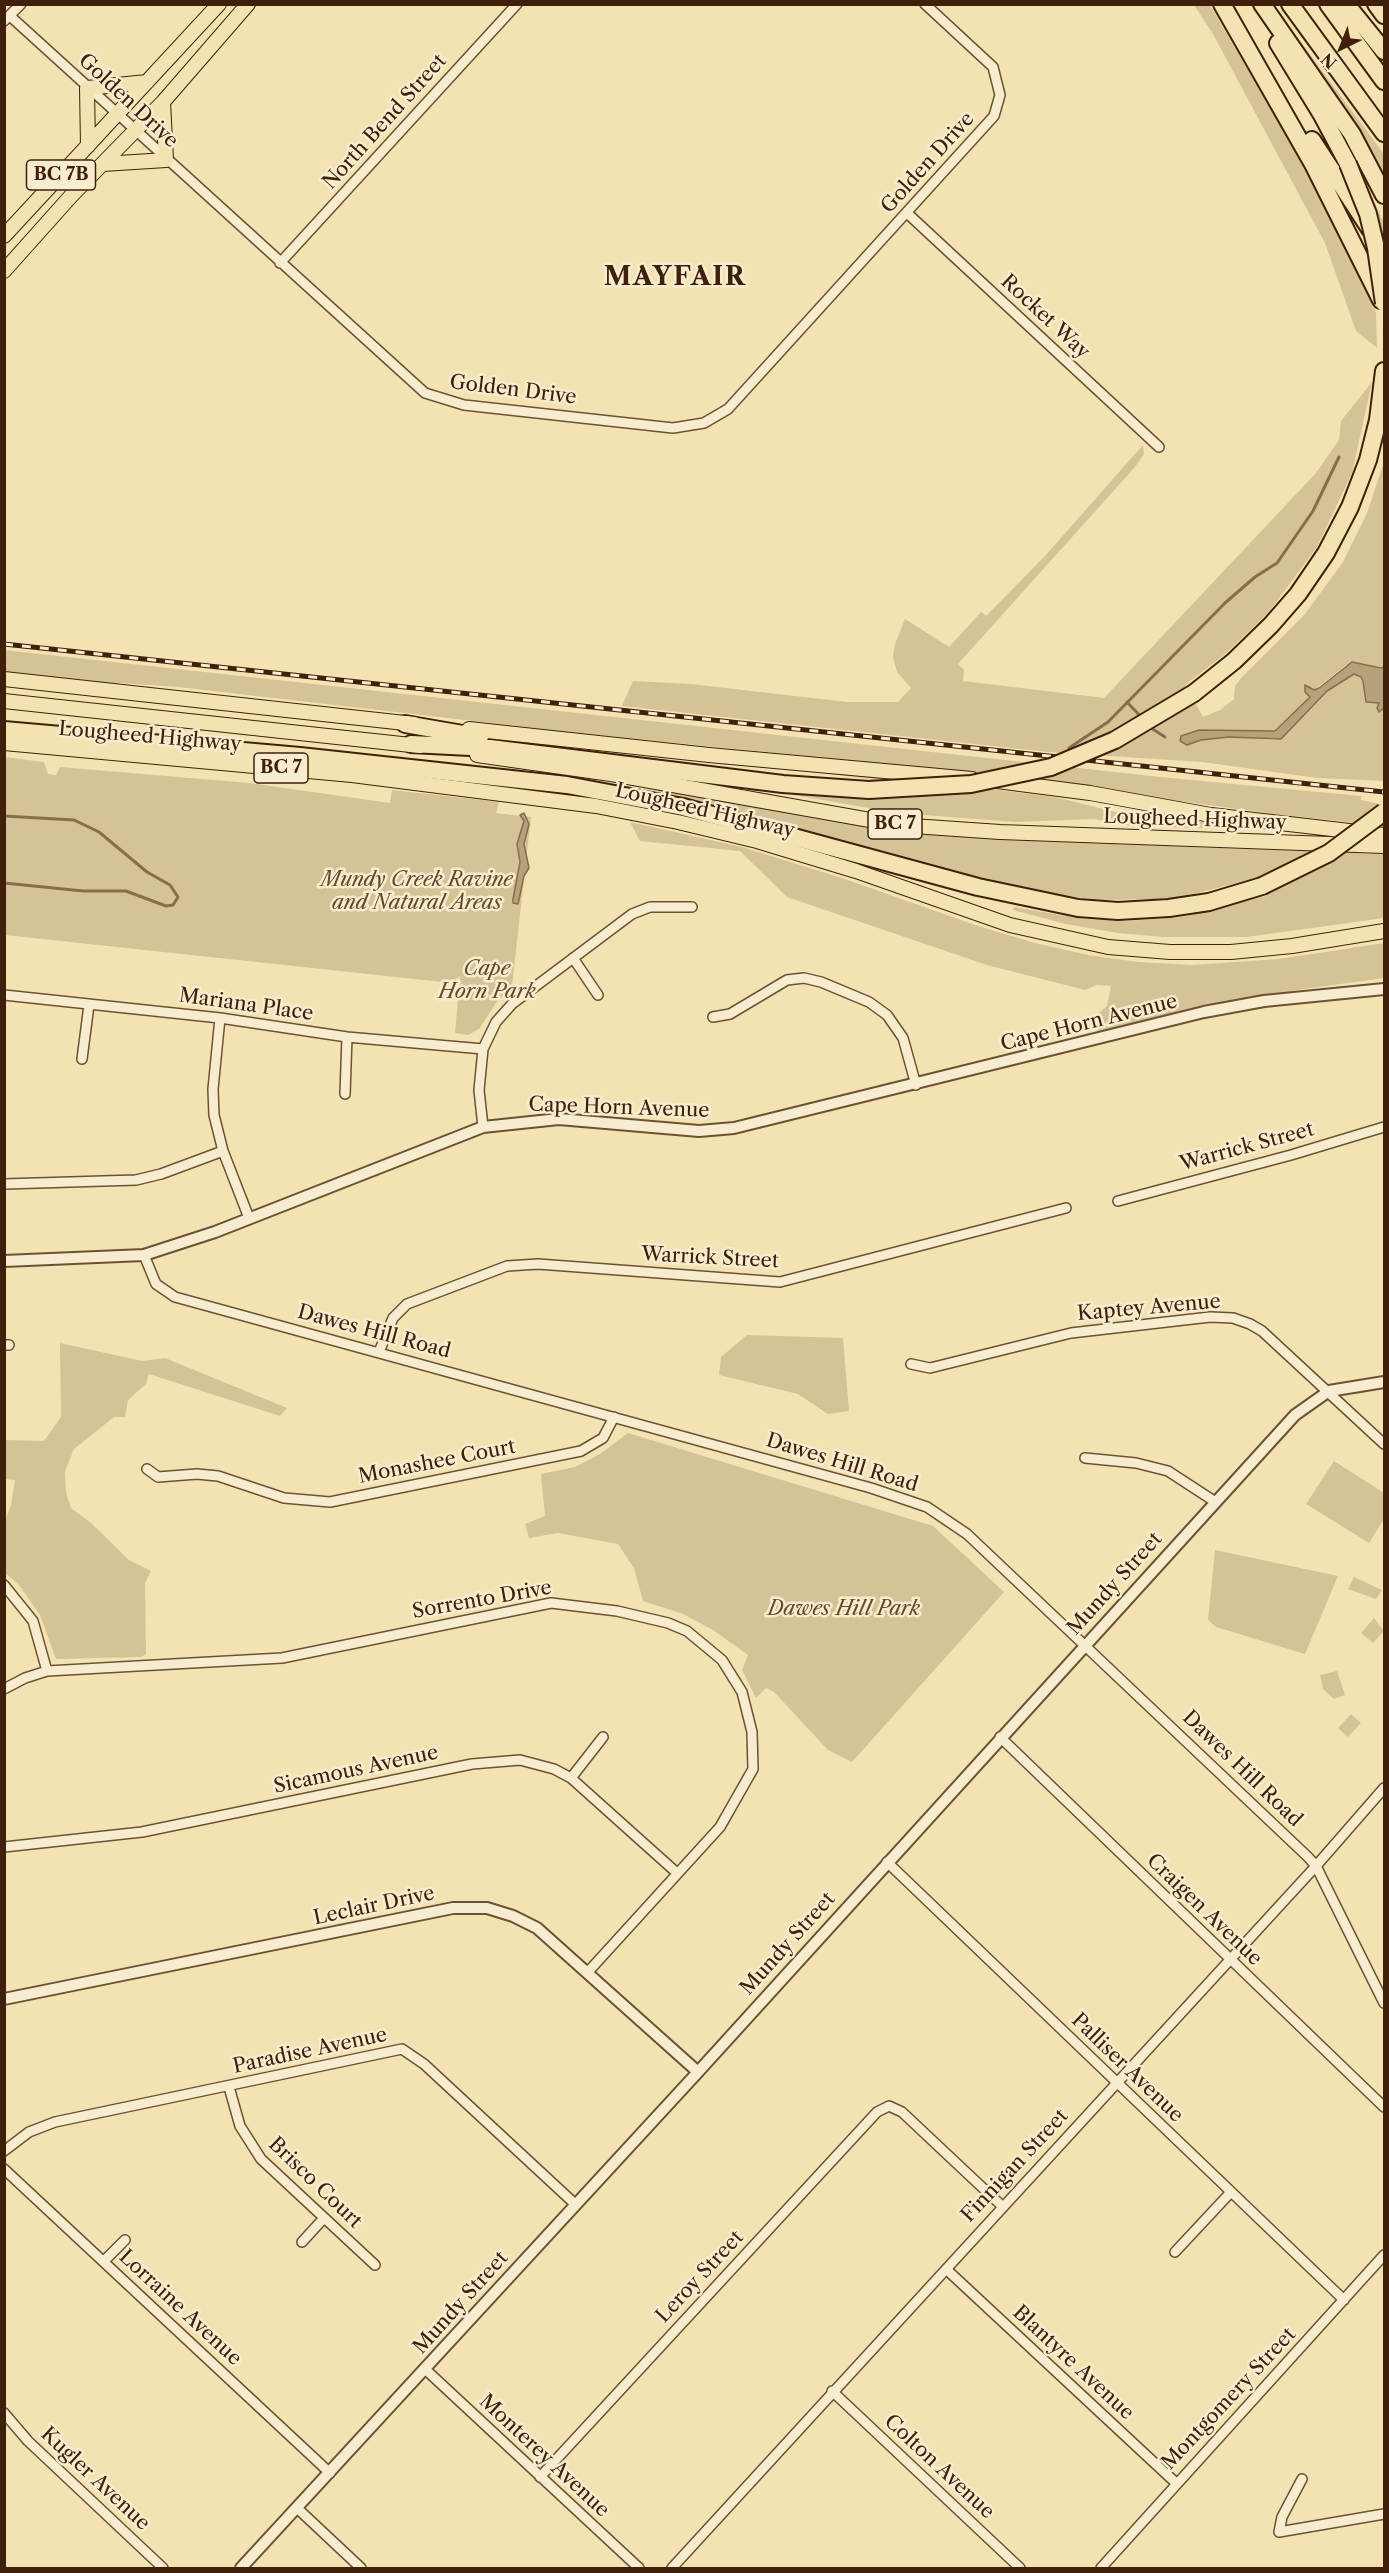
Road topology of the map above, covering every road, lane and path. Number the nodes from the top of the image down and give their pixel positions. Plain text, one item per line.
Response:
1 (21, 4) edge
2 (219, 4) edge
3 (248, 4) edge
4 (517, 4) edge
5 (925, 4) edge
6 (1225, 4) edge
7 (1253, 4) edge
8 (1262, 4) edge
9 (1290, 4) edge
10 (1328, 4) edge
11 (1346, 4) edge
12 (1376, 4) edge
13 (1384, 15) edge
14 (7, 19) edge
15 (1384, 51) edge
16 (1384, 81) edge
17 (147, 82) junction
18 (87, 88) junction
19 (163, 102) junction
20 (117, 115) junction
21 (135, 132) junction
22 (1384, 134) edge
23 (88, 146) junction
24 (166, 160) junction
25 (103, 164) junction
26 (1384, 195) edge
27 (907, 213) junction
28 (4, 236) edge
29 (1384, 250) edge
30 (280, 263) junction
31 (4, 271) edge
32 (1384, 303) edge
33 (1384, 309) edge
34 (1384, 372) edge
35 (1159, 447) dead end
36 (4, 680) edge
37 (4, 701) edge
38 (405, 724) junction
39 (4, 730) edge
40 (4, 743) edge
41 (411, 744) junction
42 (864, 789) junction
43 (1384, 812) edge
44 (1384, 835) edge
45 (1384, 846) edge
46 (692, 907) dead end
47 (1384, 931) edge
48 (573, 958) junction
49 (1384, 989) edge
50 (4, 995) edge
51 (598, 995) dead end
52 (89, 1005) junction
53 (713, 1017) dead end
54 (220, 1018) junction
55 (348, 1037) junction
56 (483, 1049) junction
57 (82, 1059) dead end
58 (916, 1085) junction
59 (345, 1094) dead end
60 (483, 1127) junction
61 (1384, 1127) edge
62 (223, 1150) junction
63 (4, 1184) edge
64 (1118, 1201) dead end
65 (1066, 1208) dead end
66 (249, 1218) junction
67 (144, 1255) junction
68 (4, 1261) edge
69 (379, 1352) junction
70 (911, 1364) dead end
71 (1384, 1382) edge
72 (1329, 1391) junction
73 (614, 1417) junction
74 (1384, 1444) edge
75 (1085, 1458) dead end
76 (147, 1469) dead end
77 (1214, 1501) junction
78 (4, 1585) edge
79 (1085, 1644) junction
80 (47, 1671) junction
81 (4, 1689) edge
82 (603, 1737) dead end
83 (1000, 1737) junction
84 (571, 1778) junction
85 (1384, 1788) edge
86 (4, 1847) edge
87 (887, 1862) junction
88 (1316, 1866) junction
89 (677, 1873) junction
90 (1229, 1960) junction
91 (587, 1973) junction
92 (4, 1999) edge
93 (1384, 2002) edge
94 (698, 2072) junction
95 (1116, 2082) junction
96 (229, 2087) junction
97 (1384, 2107) edge
98 (4, 2151) edge
99 (4, 2169) edge
100 (1231, 2192) junction
101 (575, 2204) junction
102 (1002, 2206) junction
103 (324, 2218) junction
104 (125, 2240) dead end
105 (302, 2242) dead end
106 (1176, 2252) dead end
107 (1384, 2255) edge
108 (104, 2261) junction
109 (375, 2265) dead end
110 (946, 2269) junction
111 (1344, 2300) junction
112 (425, 2369) junction
113 (832, 2391) junction
114 (4, 2413) edge
115 (330, 2473) junction
116 (540, 2477) junction
117 (1302, 2479) dead end
118 (1176, 2483) junction
119 (297, 2508) junction
120 (1384, 2514) edge
121 (163, 2568) edge
122 (241, 2568) edge
123 (361, 2568) edge
124 (639, 2568) edge
125 (672, 2568) edge
126 (1020, 2568) edge
127 (1101, 2568) edge

1 - 14 street
2 - 17 main road, BC 7B
3 - 19 main road, BC 7B
4 - 30 street, North Bend Street
5 - 27 street, Golden Drive
6 - 29 highway
6 - 33 highway
7 - 32 highway, bridge
8 - 26 highway
9 - 22 highway
10 - 16 highway
11 - 15 highway
12 - 13 highway
14 - 18 street, Golden Drive
17 - 18 main road
17 - 20 main road, BC 7B
18 - 20 street, Golden Drive
18 - 23 main road
19 - 21 main road, BC 7B
19 - 24 main road
20 - 21 street, Golden Drive
20 - 23 main road, BC 7B
21 - 24 street, Golden Drive
21 - 25 main road, BC 7B
23 - 28 main road, BC 7B
24 - 25 main road
24 - 30 street, Golden Drive
25 - 31 main road, BC 7B
27 - 30 street, Golden Drive
27 - 35 street, Rocket Way
34 - 42 highway, bridge
36 - 38 main road
37 - 41 main road, Lougheed Highway / BC 7
38 - 42 highway
38 - 44 main road
39 - 43 highway, bridge
40 - 47 main road, Lougheed Highway / BC 7
41 - 42 highway
41 - 45 main road, Lougheed Highway / BC 7
46 - 48 street
48 - 51 street
48 - 56 street
49 - 58 street, Cape Horn Avenue
50 - 52 street, Mariana Place
52 - 54 street, Mariana Place
52 - 57 street
53 - 58 street
54 - 55 street, Mariana Place
54 - 62 street
55 - 56 street, Mariana Place
55 - 59 street
56 - 60 street
58 - 60 street, Cape Horn Avenue
60 - 66 street, Cape Horn Avenue
61 - 64 street, Warrick Street
62 - 63 street
62 - 66 street
65 - 69 street, Warrick Street
66 - 67 street, Cape Horn Avenue
67 - 68 street, Cape Horn Avenue
67 - 69 street, Dawes Hill Road
69 - 73 street, Dawes Hill Road
70 - 72 street, Kaptey Avenue
71 - 72 street, Mundy Street
72 - 74 street, Kaptey Avenue
72 - 77 street, Mundy Street
73 - 76 street, Monashee Court
73 - 79 street, Dawes Hill Road
75 - 77 street
77 - 79 street, Mundy Street
78 - 80 street
79 - 83 street, Mundy Street
79 - 88 street, Dawes Hill Road
80 - 81 street, Sorrento Drive
80 - 89 street, Sorrento Drive
82 - 84 street
83 - 87 street, Mundy Street
83 - 90 street, Craigen Avenue
84 - 86 street, Sicamous Avenue
84 - 89 street, Sicamous Avenue
85 - 88 street, Finnigan Street
87 - 94 street, Mundy Street
87 - 95 street, Palliser Avenue
88 - 90 street, Finnigan Street
88 - 93 street, Dawes Hill Road
89 - 91 street, Sorrento Drive
90 - 95 street, Finnigan Street
90 - 97 street, Craigen Avenue
91 - 92 street, Leclair Drive
91 - 94 street, Leclair Drive
94 - 101 street, Mundy Street
95 - 100 street, Palliser Avenue
95 - 102 street, Finnigan Street
96 - 98 street, Paradise Avenue
96 - 101 street, Paradise Avenue
96 - 103 street, Brisco Court
99 - 108 street, Lorraine Avenue
100 - 106 street
100 - 111 street, Palliser Avenue
101 - 112 street, Mundy Street
102 - 110 street, Finnigan Street
102 - 116 street, Leroy Street
103 - 105 street
103 - 109 street, Brisco Court
104 - 108 street
107 - 111 street, Montgomery Street
108 - 115 street, Lorraine Avenue
110 - 113 street, Finnigan Street
110 - 118 street, Blantyre Avenue
111 - 118 street, Montgomery Street
112 - 115 street, Mundy Street
112 - 116 street, Monterey Avenue
113 - 125 street, Finnigan Street
113 - 126 street, Colton Avenue
114 - 121 street, Kugler Avenue
115 - 119 street, Mundy Street
116 - 124 street, Monterey Avenue
117 - 120 street
118 - 127 street, Montgomery Street
119 - 122 street, Mundy Street
119 - 123 street

